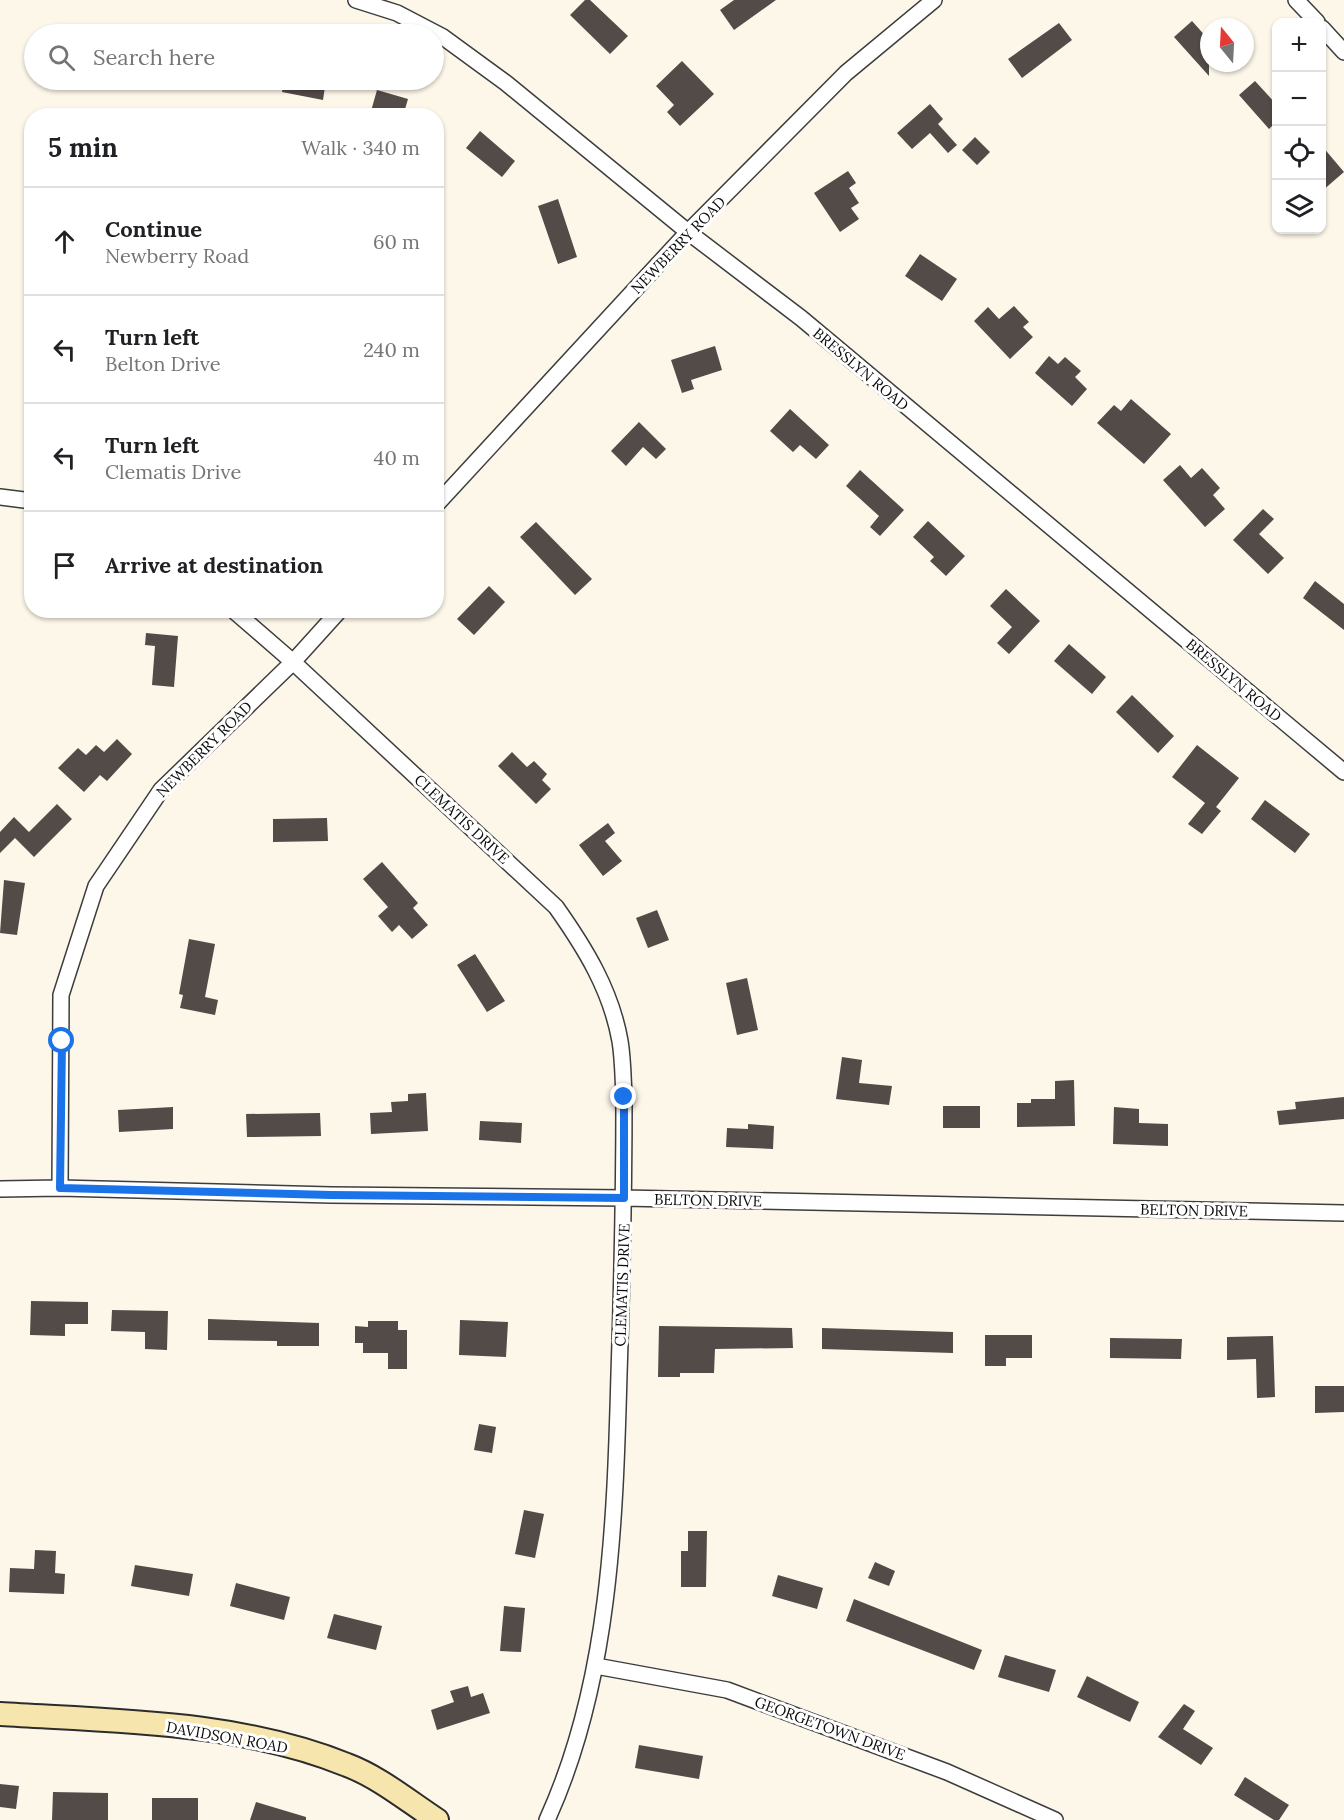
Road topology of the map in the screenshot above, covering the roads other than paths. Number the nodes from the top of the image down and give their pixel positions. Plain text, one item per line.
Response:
1 (356, 0) edge
2 (934, 0) edge
3 (1296, 0) edge
4 (1313, 18) edge
5 (417, 24) edge
6 (1326, 32) edge
7 (444, 38) edge
8 (1344, 52) edge
9 (688, 232) junction
10 (444, 496) edge
11 (0, 497) edge
12 (24, 500) edge
13 (242, 618) edge
14 (333, 618) edge
15 (292, 662) junction
16 (1344, 772) edge
17 (60, 1188) junction
18 (0, 1189) edge
19 (624, 1198) junction
20 (1344, 1213) edge
21 (596, 1666) junction
22 (0, 1714) edge
23 (436, 1820) edge
24 (547, 1820) edge
25 (1055, 1820) edge

1 - 5 street, BRESSLYN ROAD
2 - 9 street, NEWBERRY ROAD
3 - 4 street
6 - 8 street
7 - 9 street, BRESSLYN ROAD
9 - 10 street, NEWBERRY ROAD
9 - 16 street, BRESSLYN ROAD
11 - 12 street
13 - 15 street, CLEMATIS DRIVE
14 - 15 street, NEWBERRY ROAD
15 - 17 street, NEWBERRY ROAD
15 - 19 street, CLEMATIS DRIVE
17 - 18 street, BELTON DRIVE
17 - 19 street, BELTON DRIVE
19 - 20 street, BELTON DRIVE
19 - 21 street, CLEMATIS DRIVE
21 - 24 street, CLEMATIS DRIVE
21 - 25 street, GEORGETOWN DRIVE
22 - 23 street, DAVIDSON ROAD

